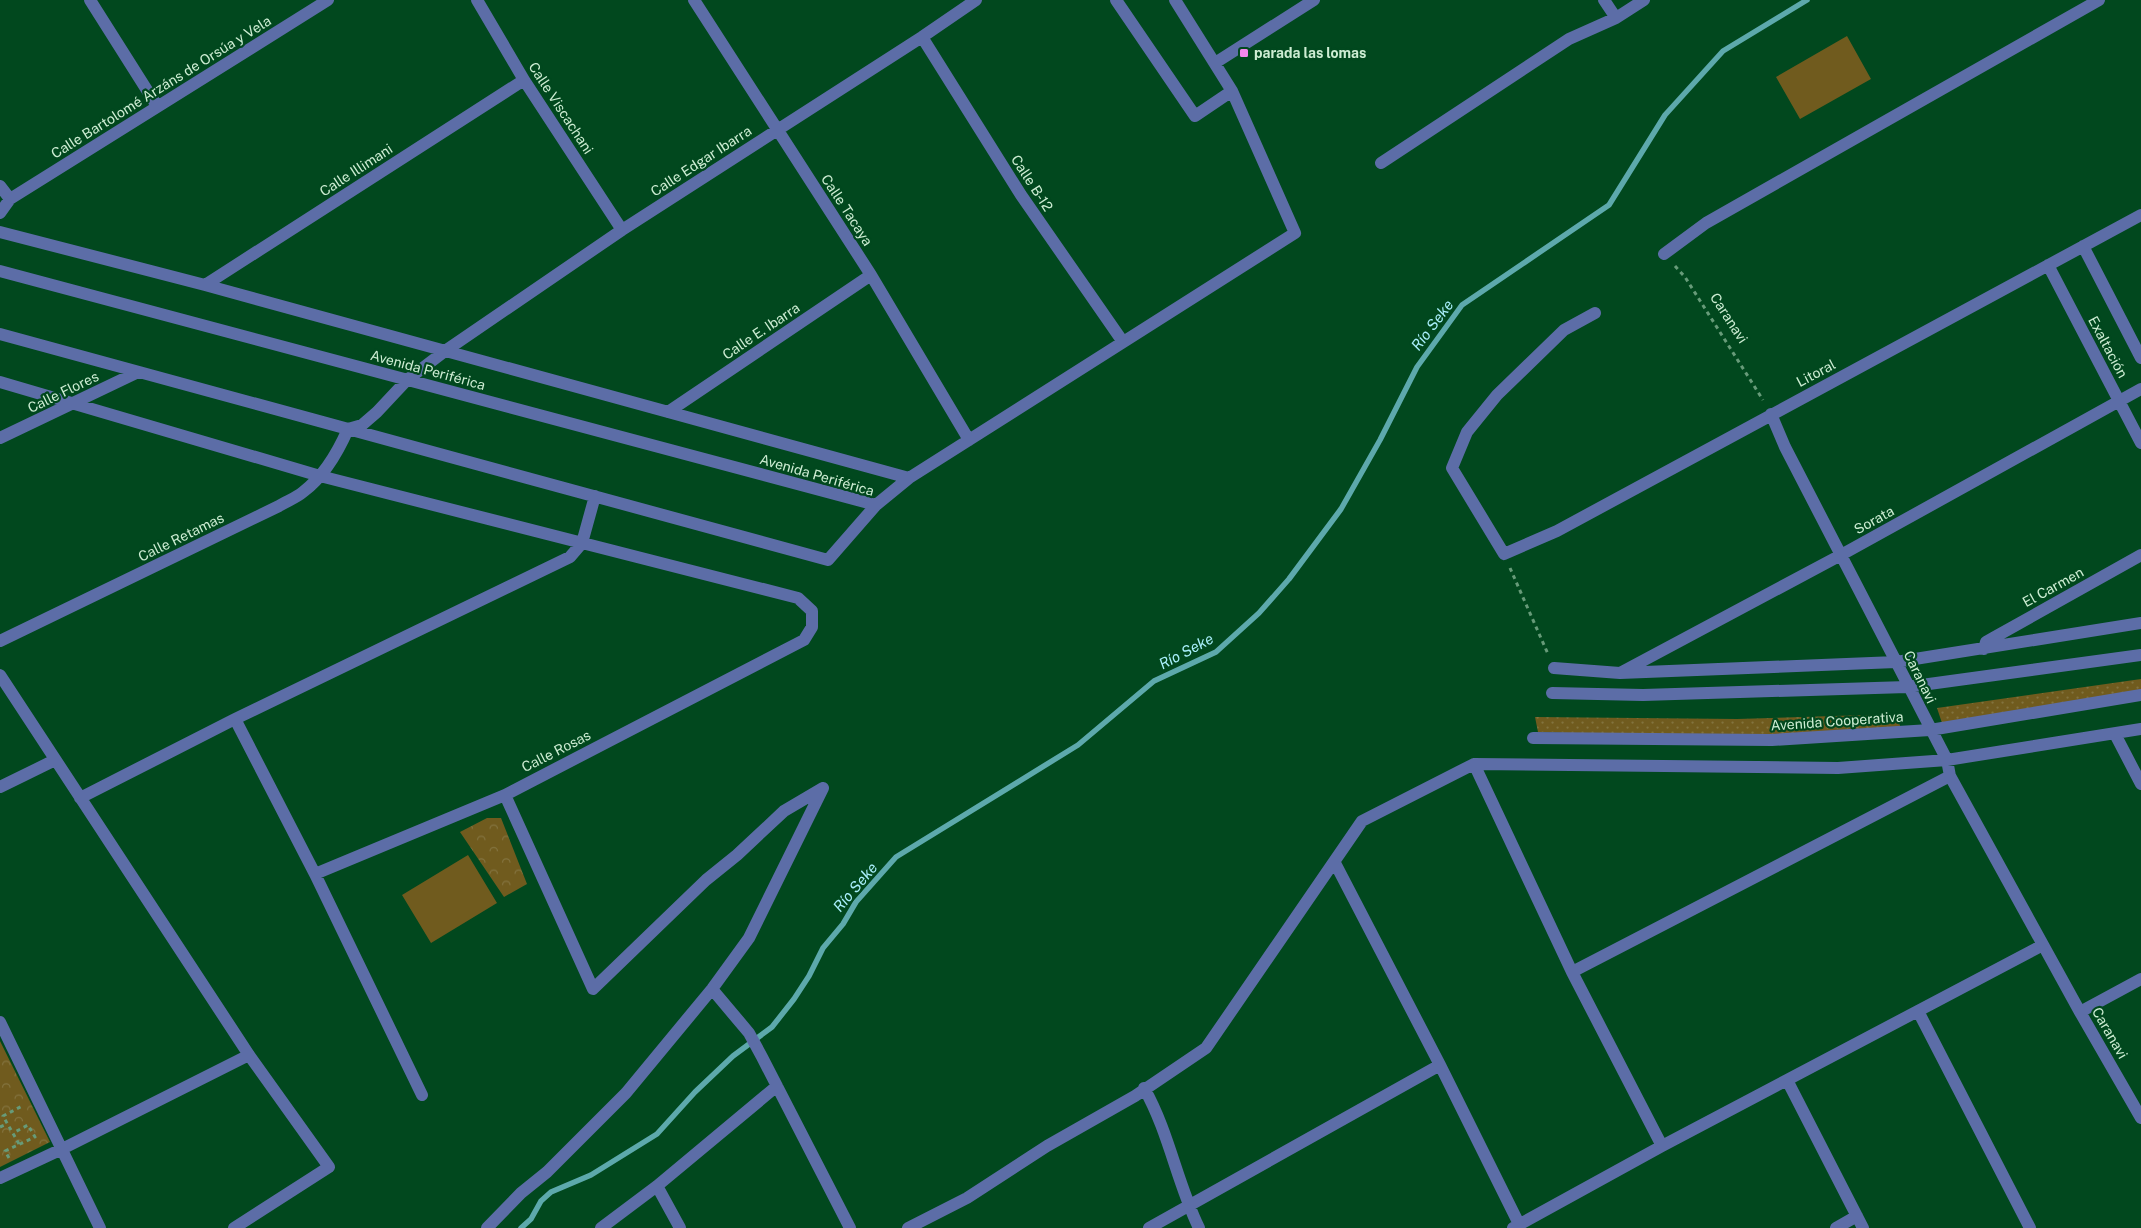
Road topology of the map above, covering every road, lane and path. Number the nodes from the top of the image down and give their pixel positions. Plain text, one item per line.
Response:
1 (90, 0) edge
2 (328, 0) edge
3 (477, 0) edge
4 (694, 0) edge
5 (976, 0) edge
6 (1116, 0) edge
7 (1175, 0) edge
8 (1314, 0) edge
9 (1604, 0) edge
10 (1644, 0) edge
11 (2099, 0) edge
12 (1616, 18) junction
13 (922, 37) junction
14 (1215, 63) junction
15 (524, 80) junction
16 (1232, 91) junction
17 (157, 106) junction
18 (777, 130) junction
19 (1381, 163) dead end
20 (0, 186) edge
21 (10, 200) junction
22 (0, 213) edge
23 (2141, 215) edge
24 (622, 230) junction
25 (0, 232) edge
26 (2083, 246) junction
27 (1664, 254) joint
28 (2048, 265) junction
29 (0, 271) edge
30 (871, 275) junction
31 (205, 285) junction
32 (1595, 313) dead end
33 (0, 334) edge
34 (1123, 342) junction
35 (445, 351) junction
36 (2141, 358) edge
37 (138, 372) junction
38 (407, 380) junction
39 (0, 382) edge
40 (2141, 389) edge
41 (2119, 401) junction
42 (73, 403) junction
43 (668, 412) junction
44 (1771, 414) junction
45 (348, 429) junction
46 (0, 438) edge
47 (969, 440) junction
48 (2141, 443) edge
49 (320, 476) junction
50 (909, 478) junction
51 (595, 496) junction
52 (876, 505) junction
53 (582, 543) junction
54 (1504, 554) junction
55 (1841, 555) junction
56 (2141, 555) edge
57 (2141, 623) edge
58 (0, 641) edge
59 (1984, 649) junction
60 (2141, 655) edge
61 (1896, 662) junction
62 (1554, 668) joint
63 (1620, 673) junction
64 (0, 676) edge
65 (1908, 687) junction
66 (1552, 693) dead end
67 (2141, 695) edge
68 (235, 719) junction
69 (1930, 730) junction
70 (2141, 730) edge
71 (2115, 734) junction
72 (1533, 738) dead end
73 (55, 760) junction
74 (1947, 760) junction
75 (1474, 764) junction
76 (1950, 776) junction
77 (2141, 784) edge
78 (0, 787) edge
79 (505, 795) junction
80 (80, 798) junction
81 (1335, 863) junction
82 (315, 874) junction
83 (2043, 945) junction
84 (1572, 972) junction
85 (2141, 979) edge
86 (712, 989) junction
87 (1918, 1010) junction
88 (2080, 1012) junction
89 (0, 1022) edge
90 (249, 1055) junction
91 (1440, 1065) junction
92 (1787, 1080) junction
93 (777, 1086) junction
94 (1144, 1088) junction
95 (422, 1095) dead end
96 (26, 1103) dead end
97 (2141, 1118) edge
98 (8, 1124) junction
99 (0, 1127) edge
100 (13, 1133) junction
101 (19, 1144) junction
102 (1662, 1146) junction
103 (62, 1149) junction
104 (9, 1159) dead end
105 (0, 1178) edge
106 (657, 1186) junction
107 (1189, 1207) junction
108 (1860, 1222) edge
109 (1518, 1227) edge
110 (100, 1228) edge
111 (234, 1228) edge
112 (487, 1228) edge
113 (601, 1228) edge
114 (680, 1228) edge
115 (850, 1228) edge
116 (908, 1228) edge
117 (1148, 1228) edge
118 (1199, 1228) edge
119 (1836, 1228) edge
120 (2030, 1228) edge

1 - 17 street
2 - 17 street, Calle Bartolomé Arzáns de Orsúa y Vela
3 - 15 street, Calle Viscachani
4 - 18 street, Calle Tacaya
5 - 13 street, Calle Edgar Ibarra
6 - 16 street
7 - 14 street
8 - 14 street
9 - 12 street
10 - 12 street
11 - 27 street
12 - 19 street
13 - 18 street, Calle Edgar Ibarra
13 - 34 street, Calle B-12
14 - 16 street
15 - 24 street, Calle Viscachani
15 - 31 street, Calle Illimani
16 - 34 street
17 - 21 street, Calle Bartolomé Arzáns de Orsúa y Vela
18 - 24 street, Calle Edgar Ibarra
18 - 30 street, Calle Tacaya
20 - 21 street
21 - 22 street, Calle Bartolomé Arzáns de Orsúa y Vela
23 - 26 street, Litoral
24 - 35 street, Calle Edgar Ibarra
25 - 31 street
26 - 28 street, Litoral
26 - 36 street, Exaltación
27 - 44 path, Caranavi
28 - 41 street, Exaltación
28 - 44 street, Litoral
29 - 38 street, Avenida Periférica
30 - 43 street, Calle E. Ibarra
30 - 47 street, Calle Tacaya
31 - 35 street
32 - 54 street
33 - 37 street, Avenida Periférica
34 - 47 street
35 - 38 street, Calle Edgar Ibarra
35 - 43 street
37 - 42 street, Calle Flores
37 - 45 street, Avenida Periférica
38 - 45 street, Calle Edgar Ibarra
38 - 52 street, Avenida Periférica
39 - 42 street
40 - 41 street, Sorata
41 - 48 street, Exaltación
41 - 55 street, Sorata
42 - 46 street, Calle Flores
42 - 49 street
43 - 50 street
44 - 54 street, Litoral
44 - 55 street, Caranavi
45 - 49 street, Calle Retamas
45 - 51 street, Avenida Periférica
47 - 50 street
49 - 53 street
49 - 58 street, Calle Retamas
50 - 52 street
51 - 52 street, Avenida Periférica
51 - 53 street
53 - 68 street
53 - 79 street, Calle Rosas
54 - 62 path
55 - 61 street, Caranavi
55 - 63 street, Sorata
56 - 59 street, El Carmen
57 - 59 street
59 - 61 street
60 - 65 street
61 - 63 street
61 - 65 street, Caranavi
62 - 63 street
64 - 73 street
65 - 66 street
65 - 69 street, Caranavi
67 - 69 street, Avenida Cooperativa
68 - 80 street
68 - 82 street
69 - 72 street, Avenida Cooperativa
69 - 74 street, Caranavi
70 - 71 street
71 - 74 street
71 - 77 street
73 - 78 street
73 - 80 street
74 - 75 street
74 - 76 street, Caranavi
75 - 81 street
75 - 84 street
76 - 83 street, Caranavi
76 - 84 street
79 - 82 street, Calle Rosas
79 - 86 street
80 - 90 street
81 - 91 street
81 - 94 street
82 - 95 street
83 - 87 street
83 - 88 street, Caranavi
84 - 102 street
85 - 88 street
86 - 93 street
86 - 112 street
87 - 92 street
87 - 120 street
88 - 97 street, Caranavi
89 - 103 street
90 - 103 street
90 - 111 street
91 - 107 street
91 - 109 street
92 - 102 street
92 - 108 street
93 - 106 street
93 - 115 street
94 - 107 street
94 - 116 street
96 - 98 path
98 - 99 path
98 - 100 path
100 - 101 path
100 - 101 path
101 - 104 path
102 - 109 street
103 - 105 street
103 - 110 street
106 - 113 street
106 - 114 street
107 - 117 street
107 - 118 street
108 - 119 street

